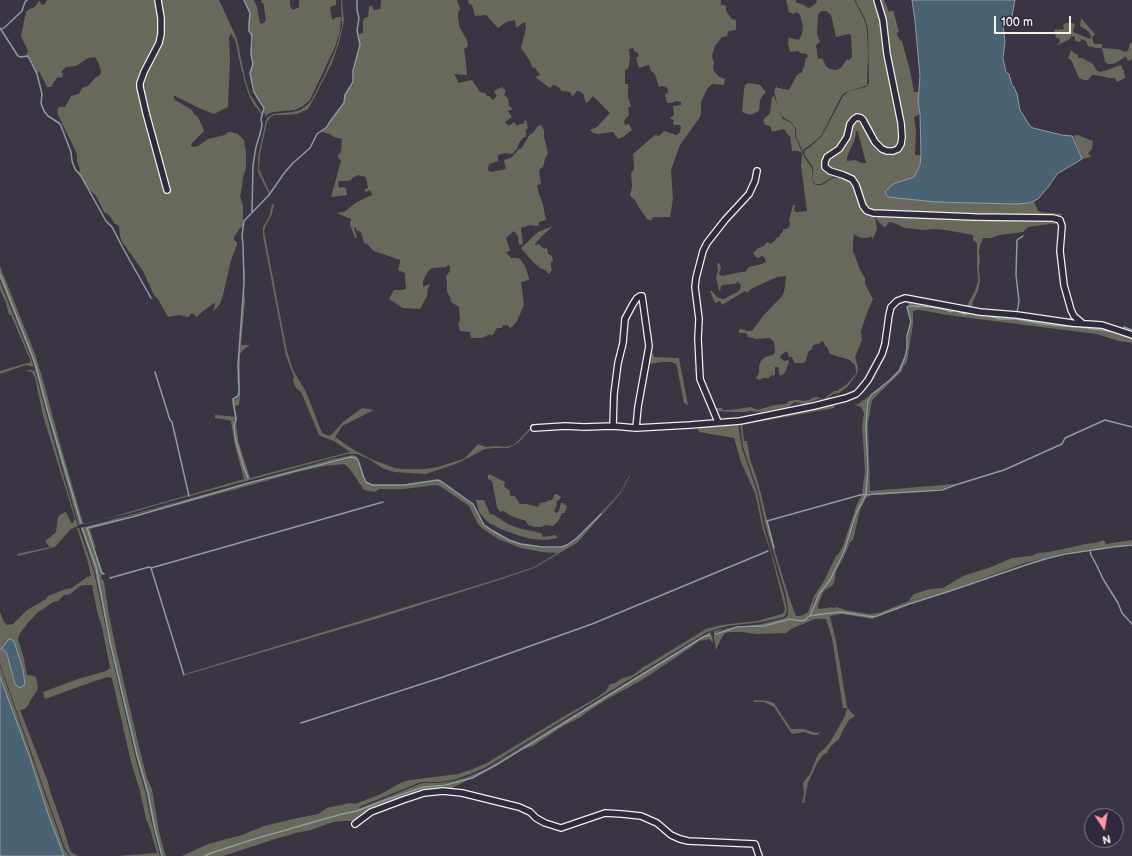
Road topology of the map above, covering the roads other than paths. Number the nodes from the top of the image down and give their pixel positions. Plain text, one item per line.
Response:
1 (158, 0) edge
2 (876, 0) edge
3 (757, 171) dead end
4 (167, 190) dead end
5 (1082, 323) junction
6 (1132, 335) edge
7 (718, 422) junction
8 (613, 426) junction
9 (534, 428) dead end
10 (636, 428) junction
11 (355, 824) dead end
12 (759, 856) edge

1 - 4 street
2 - 5 street
3 - 7 street
5 - 6 street
5 - 7 street
7 - 10 street
8 - 9 street
8 - 10 street
8 - 10 street
11 - 12 street

